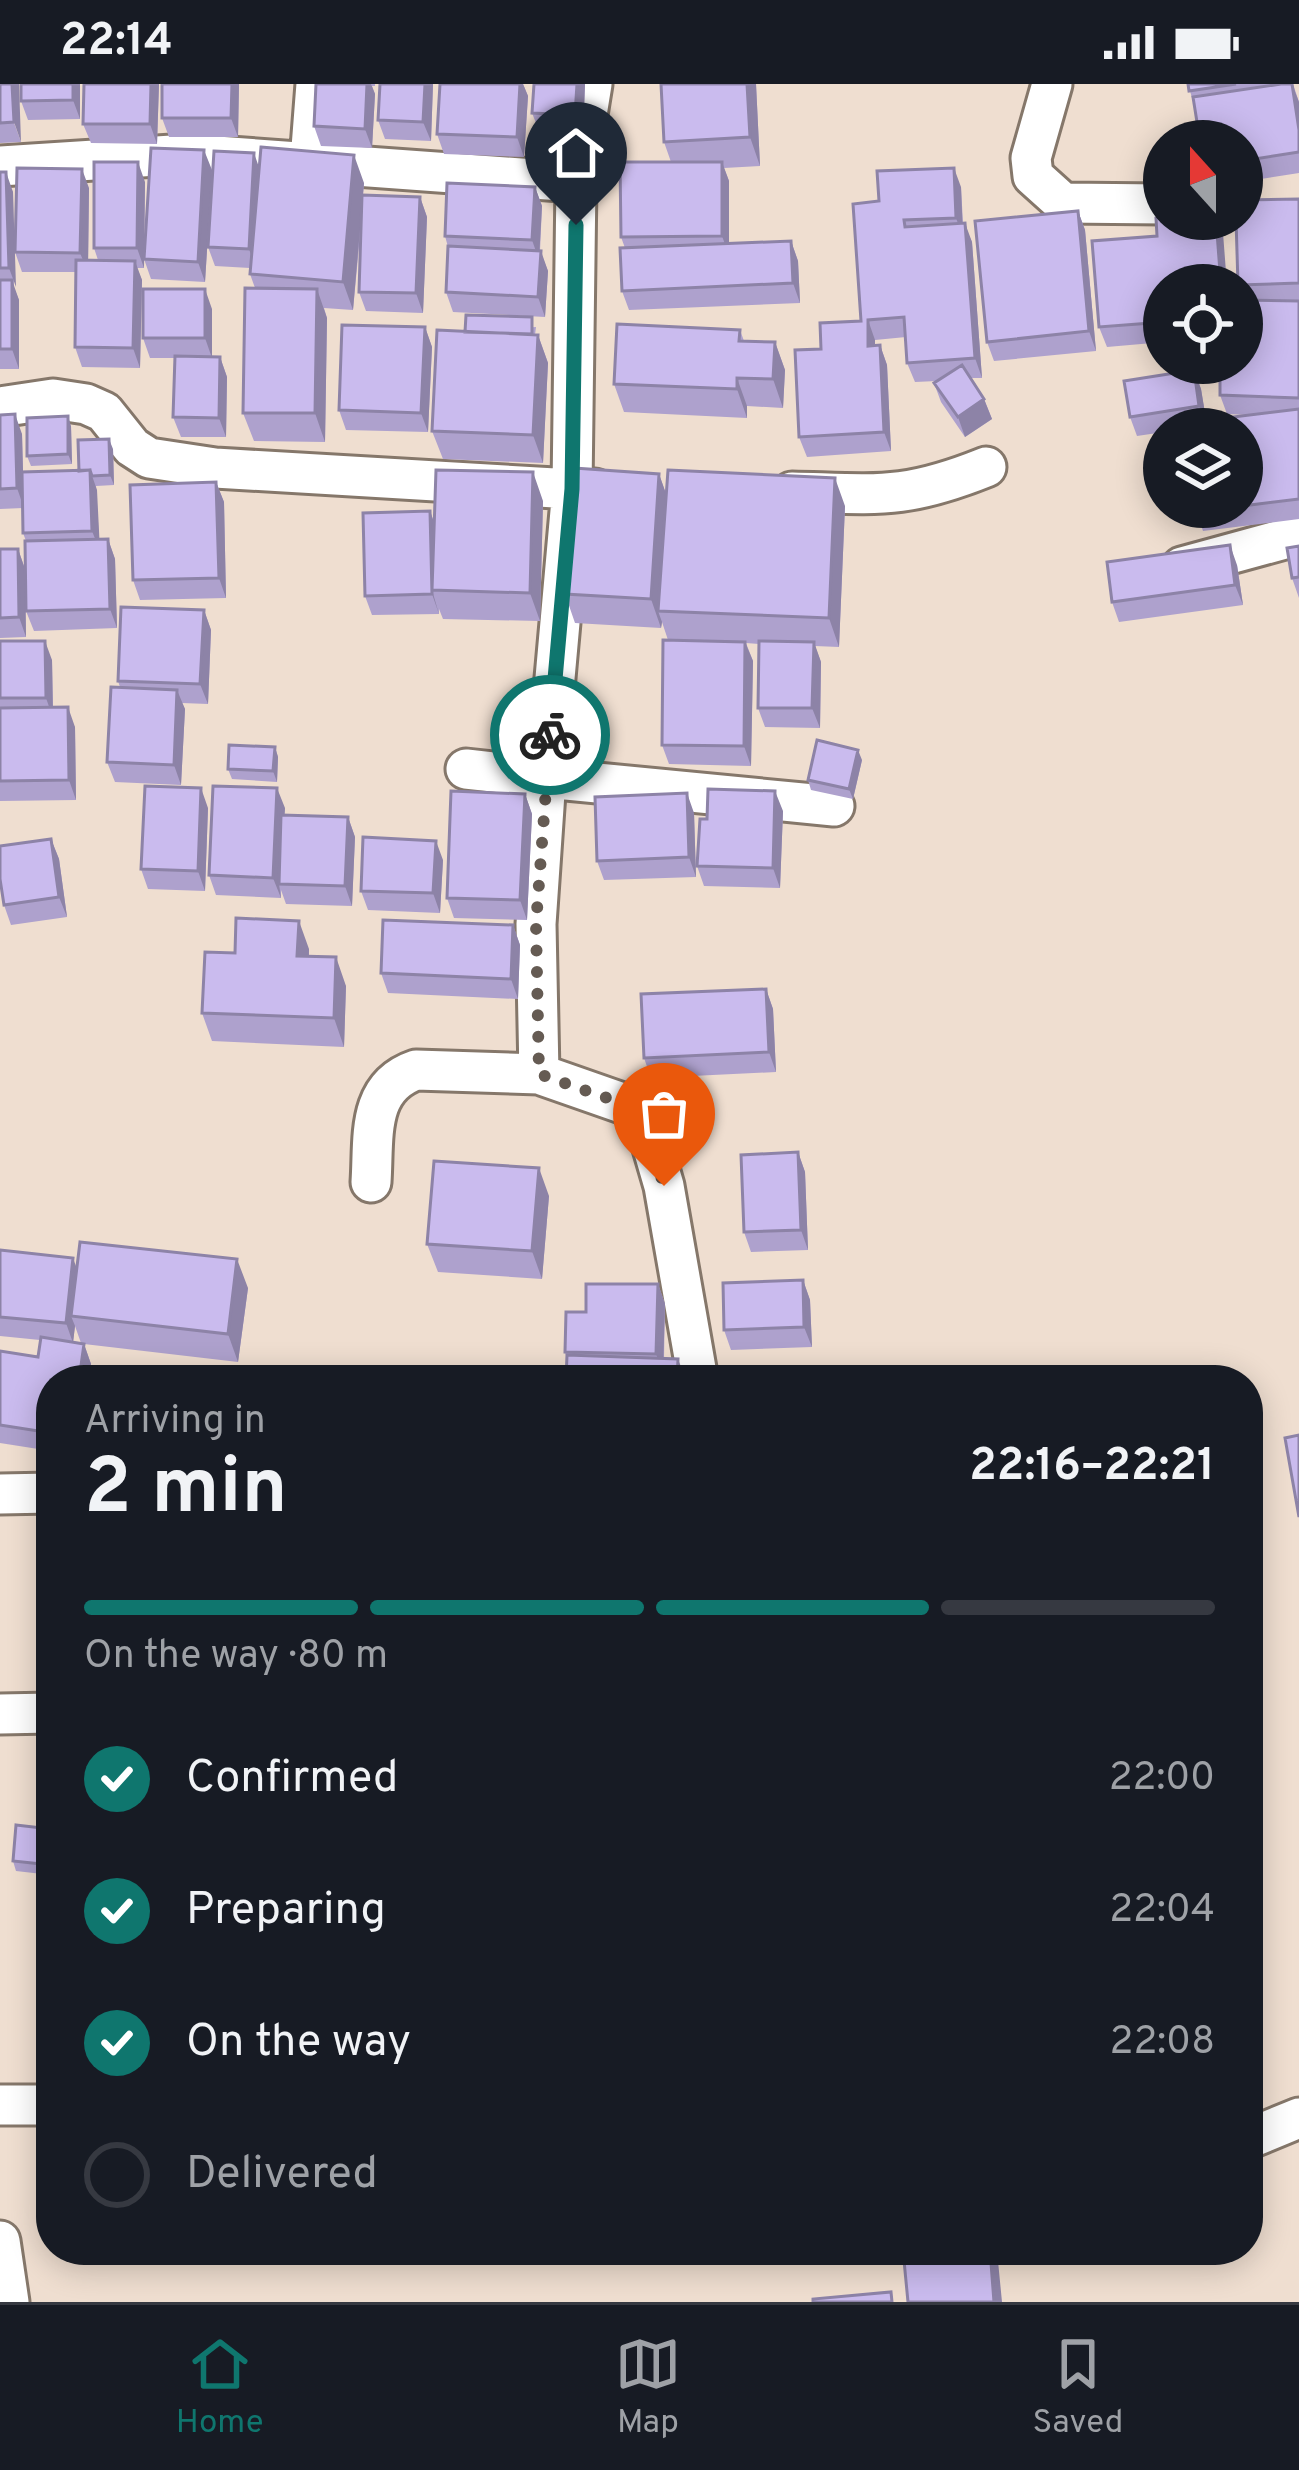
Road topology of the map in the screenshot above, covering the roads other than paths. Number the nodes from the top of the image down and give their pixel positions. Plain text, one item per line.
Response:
1 (316, 84) edge
2 (592, 84) edge
3 (1052, 84) edge
4 (310, 160) junction
5 (0, 166) edge
6 (576, 182) junction
7 (1143, 204) edge
8 (0, 407) edge
9 (986, 467) dead end
10 (572, 489) junction
11 (635, 490) edge
12 (763, 492) edge
13 (1299, 535) edge
14 (1182, 567) edge
15 (466, 769) dead end
16 (546, 778) junction
17 (834, 806) dead end
18 (539, 1074) junction
19 (371, 1182) dead end
20 (695, 1365) edge
21 (36, 1493) edge
22 (0, 1494) edge
23 (36, 1713) edge
24 (0, 1714) edge
25 (0, 2104) edge
26 (36, 2104) edge
27 (1299, 2118) edge
28 (1263, 2133) edge
29 (0, 2241) edge
30 (9, 2302) edge

1 - 4 street
2 - 6 street
3 - 7 street
4 - 5 street
4 - 6 street
6 - 10 street
8 - 10 street
9 - 12 street
10 - 11 street
10 - 16 street
13 - 14 street
15 - 16 street
16 - 17 street
16 - 18 street
18 - 19 street
18 - 20 street
21 - 22 street
23 - 24 street
25 - 26 street
27 - 28 street
29 - 30 street

